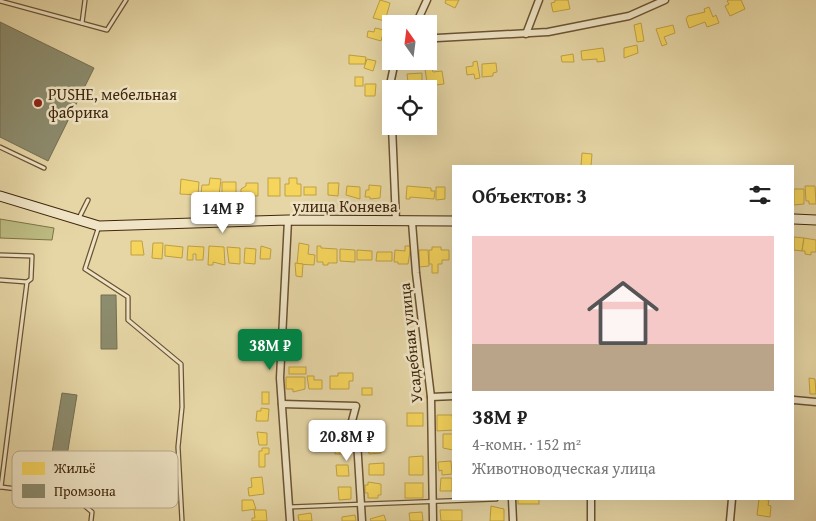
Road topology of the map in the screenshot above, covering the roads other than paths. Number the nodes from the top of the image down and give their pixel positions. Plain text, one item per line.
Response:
1 (85, 0) edge
2 (126, 0) edge
3 (427, 0) edge
4 (540, 0) edge
5 (665, 0) edge
6 (0, 1) edge
7 (420, 15) edge
8 (82, 23) junction
9 (526, 34) junction
10 (438, 37) edge
11 (392, 135) edge
12 (0, 146) edge
13 (44, 168) dead end
14 (0, 196) edge
15 (88, 200) dead end
16 (288, 220) junction
17 (794, 220) edge
18 (816, 220) edge
19 (78, 221) junction
20 (396, 221) junction
21 (452, 221) edge
22 (412, 222) junction
23 (99, 226) junction
24 (0, 255) edge
25 (0, 280) edge
26 (27, 282) junction
27 (452, 396) edge
28 (431, 397) junction
29 (794, 400) edge
30 (816, 402) edge
31 (282, 404) junction
32 (0, 487) edge
33 (475, 500) edge
34 (512, 500) edge
35 (591, 500) edge
36 (732, 500) edge
37 (432, 502) junction
38 (360, 504) junction
39 (288, 507) junction
40 (87, 508) edge
41 (91, 521) edge
42 (182, 521) edge
43 (290, 521) edge
44 (362, 521) edge
45 (433, 521) edge
46 (513, 521) edge
47 (591, 521) edge
48 (730, 521) edge

1 - 8 lane
2 - 8 lane
3 - 7 street
4 - 9 street
5 - 9 street
6 - 8 lane
9 - 10 street
11 - 20 street
12 - 13 lane
14 - 19 street, улица Коняева
15 - 19 lane
16 - 20 street, улица Коняева
16 - 23 street, улица Коняева
16 - 31 street
17 - 18 street
19 - 23 street, улица Коняева
20 - 22 street, улица Коняева
21 - 22 street, улица Коняева
22 - 28 street, Усадебная улица
23 - 42 lane
24 - 26 lane
25 - 26 lane
26 - 32 lane
27 - 28 street
28 - 37 street, Усадебная улица
29 - 30 street
31 - 38 street
31 - 39 street
33 - 37 lane
34 - 46 street
35 - 47 street
36 - 48 street
37 - 38 lane
37 - 45 street, Усадебная улица
38 - 39 lane
38 - 44 street
39 - 43 street
40 - 41 lane

